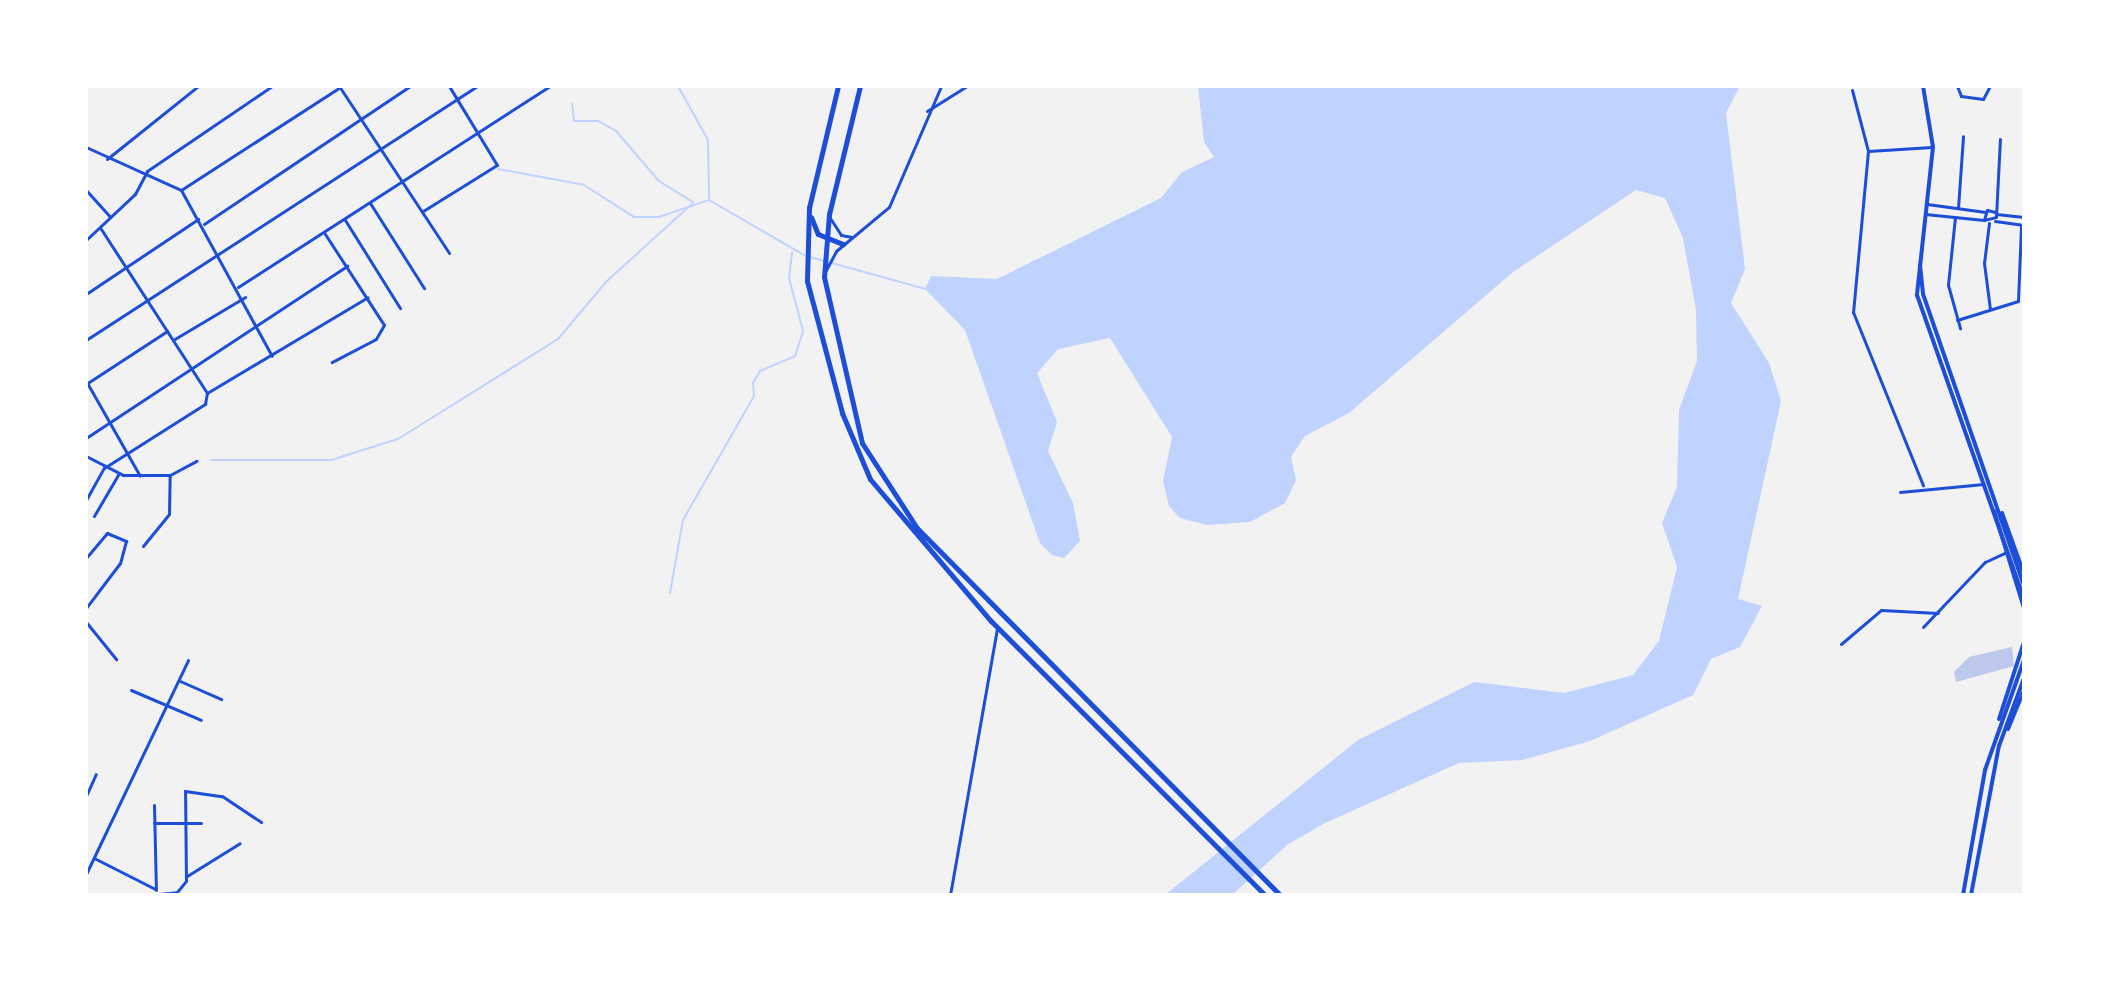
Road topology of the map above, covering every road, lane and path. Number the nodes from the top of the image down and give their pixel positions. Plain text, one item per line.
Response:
1 (198, 86) edge
2 (272, 86) edge
3 (340, 86) edge
4 (410, 86) edge
5 (449, 86) edge
6 (477, 86) edge
7 (550, 86) edge
8 (838, 86) edge
9 (941, 86) edge
10 (967, 86) edge
11 (1923, 86) edge
12 (1957, 86) edge
13 (1990, 86) edge
14 (859, 88) edge
15 (1852, 90) dead end
16 (458, 99) junction
17 (927, 111) junction
18 (361, 119) junction
19 (478, 131) junction
20 (1963, 136) dead end
21 (2000, 139) dead end
22 (86, 147) edge
23 (1933, 147) junction
24 (381, 151) junction
25 (1868, 151) junction
26 (107, 159) junction
27 (144, 174) junction
28 (401, 182) junction
29 (86, 190) edge
30 (181, 190) junction
31 (370, 203) junction
32 (1927, 204) junction
33 (809, 208) junction
34 (1958, 208) junction
35 (422, 212) junction
36 (1985, 212) junction
37 (1996, 213) junction
38 (829, 214) junction
39 (1925, 214) junction
40 (1955, 217) junction
41 (2024, 217) edge
42 (111, 218) junction
43 (198, 219) junction
44 (345, 220) junction
45 (1984, 220) junction
46 (1995, 221) junction
47 (1989, 223) junction
48 (203, 225) junction
49 (2022, 225) edge
50 (101, 229) junction
51 (325, 234) junction
52 (856, 237) junction
53 (86, 240) edge
54 (825, 240) junction
55 (843, 244) junction
56 (449, 253) dead end
57 (219, 255) junction
58 (1920, 262) junction
59 (347, 266) junction
60 (125, 268) junction
61 (824, 277) junction
62 (238, 287) junction
63 (424, 288) dead end
64 (86, 294) edge
65 (245, 297) junction
66 (368, 297) junction
67 (146, 302) junction
68 (400, 308) dead end
69 (1990, 309) junction
70 (1957, 320) junction
71 (258, 327) junction
72 (1960, 328) dead end
73 (167, 331) junction
74 (86, 340) edge
75 (173, 340) junction
76 (272, 356) junction
77 (332, 362) dead end
78 (190, 368) junction
79 (86, 383) edge
80 (207, 393) junction
81 (112, 420) junction
82 (86, 438) edge
83 (131, 449) junction
84 (86, 456) edge
85 (196, 461) dead end
86 (104, 468) junction
87 (119, 475) junction
88 (170, 475) junction
89 (140, 476) junction
90 (1987, 484) junction
91 (1923, 485) junction
92 (1900, 492) dead end
93 (1992, 496) junction
94 (86, 500) edge
95 (2001, 512) junction
96 (94, 516) dead end
97 (143, 546) dead end
98 (88, 552) edge
99 (2006, 552) junction
100 (86, 558) edge
101 (2024, 574) edge
102 (2024, 585) edge
103 (2023, 596) edge
104 (86, 608) edge
105 (2024, 608) edge
106 (1938, 613) junction
107 (86, 622) edge
108 (1923, 627) dead end
109 (997, 628) junction
110 (2024, 642) edge
111 (1841, 644) dead end
112 (116, 659) dead end
113 (188, 660) dead end
114 (2024, 660) edge
115 (2024, 678) edge
116 (180, 681) junction
117 (131, 690) dead end
118 (2024, 690) edge
119 (221, 699) dead end
120 (166, 702) junction
121 (201, 720) dead end
122 (1999, 746) junction
123 (1985, 770) junction
124 (96, 774) dead end
125 (86, 796) edge
126 (154, 805) dead end
127 (261, 822) dead end
128 (154, 823) junction
129 (185, 823) junction
130 (201, 823) dead end
131 (240, 843) dead end
132 (94, 857) junction
133 (86, 874) edge
134 (187, 876) junction
135 (158, 893) edge
136 (950, 895) edge
137 (1265, 895) edge
138 (1280, 895) edge
139 (1963, 895) edge
140 (1971, 895) edge

1 - 26 street
2 - 27 street
3 - 18 street
3 - 30 street
4 - 18 street
5 - 16 street
6 - 16 street
7 - 19 street
8 - 33 highway
9 - 17 street
10 - 17 street
11 - 23 main road
12 - 13 street
14 - 38 highway
15 - 25 street
16 - 19 street
16 - 24 street
17 - 52 street
18 - 24 street
18 - 48 street
19 - 28 street
19 - 35 street
20 - 34 street
21 - 37 street
22 - 26 street
23 - 25 street
23 - 32 main road
24 - 28 street
24 - 57 street
25 - 91 street
26 - 27 street
27 - 30 street
27 - 42 street
28 - 31 street
28 - 35 street
29 - 42 street
30 - 43 street
31 - 44 street
31 - 63 street
32 - 34 street
32 - 39 main road
33 - 54 highway
33 - 109 highway
34 - 36 street
35 - 56 street
36 - 37 street
36 - 45 street
37 - 41 street
37 - 46 street
38 - 52 street
38 - 54 highway
39 - 40 street
39 - 58 main road
40 - 45 street
40 - 70 street
42 - 50 street
43 - 48 street
43 - 60 street
44 - 51 street
44 - 68 street
45 - 47 street
46 - 47 street
46 - 49 street
47 - 69 street
48 - 57 street
49 - 69 street
50 - 53 street
50 - 60 street
51 - 59 street
51 - 62 street
52 - 55 street
54 - 55 highway
54 - 61 highway
55 - 61 street
57 - 62 street
57 - 67 street
58 - 90 main road
58 - 95 main road
59 - 66 street
59 - 71 street
60 - 64 street
60 - 67 street
61 - 138 highway
62 - 65 street
65 - 71 street
65 - 75 street
66 - 76 street
66 - 77 street
67 - 73 street
67 - 74 street
69 - 70 street
70 - 72 street
71 - 76 street
71 - 78 street
73 - 75 street
73 - 79 street
75 - 78 street
76 - 80 street
78 - 80 street
78 - 81 street
79 - 81 street
80 - 83 street
81 - 82 street
81 - 83 street
83 - 86 street
83 - 89 street
84 - 86 street
85 - 88 street
86 - 87 street
86 - 94 street
87 - 89 street
87 - 96 street
88 - 89 street
88 - 97 street
90 - 91 street
90 - 93 main road
91 - 92 street
93 - 99 main road
93 - 103 main road
95 - 101 main road
95 - 102 main road
98 - 100 street
98 - 104 street
99 - 105 main road
99 - 106 street
106 - 108 street
106 - 111 street
107 - 112 street
109 - 136 street
109 - 137 highway
110 - 123 main road
113 - 116 street
114 - 123 main road
115 - 122 main road
116 - 119 street
116 - 120 street
117 - 120 street
118 - 122 main road
120 - 121 street
120 - 132 street
122 - 140 main road
123 - 139 main road
124 - 125 street
126 - 128 street
127 - 129 street
128 - 129 street
128 - 135 street
129 - 130 street
129 - 134 street
131 - 134 street
132 - 133 street
132 - 135 street
134 - 135 street

